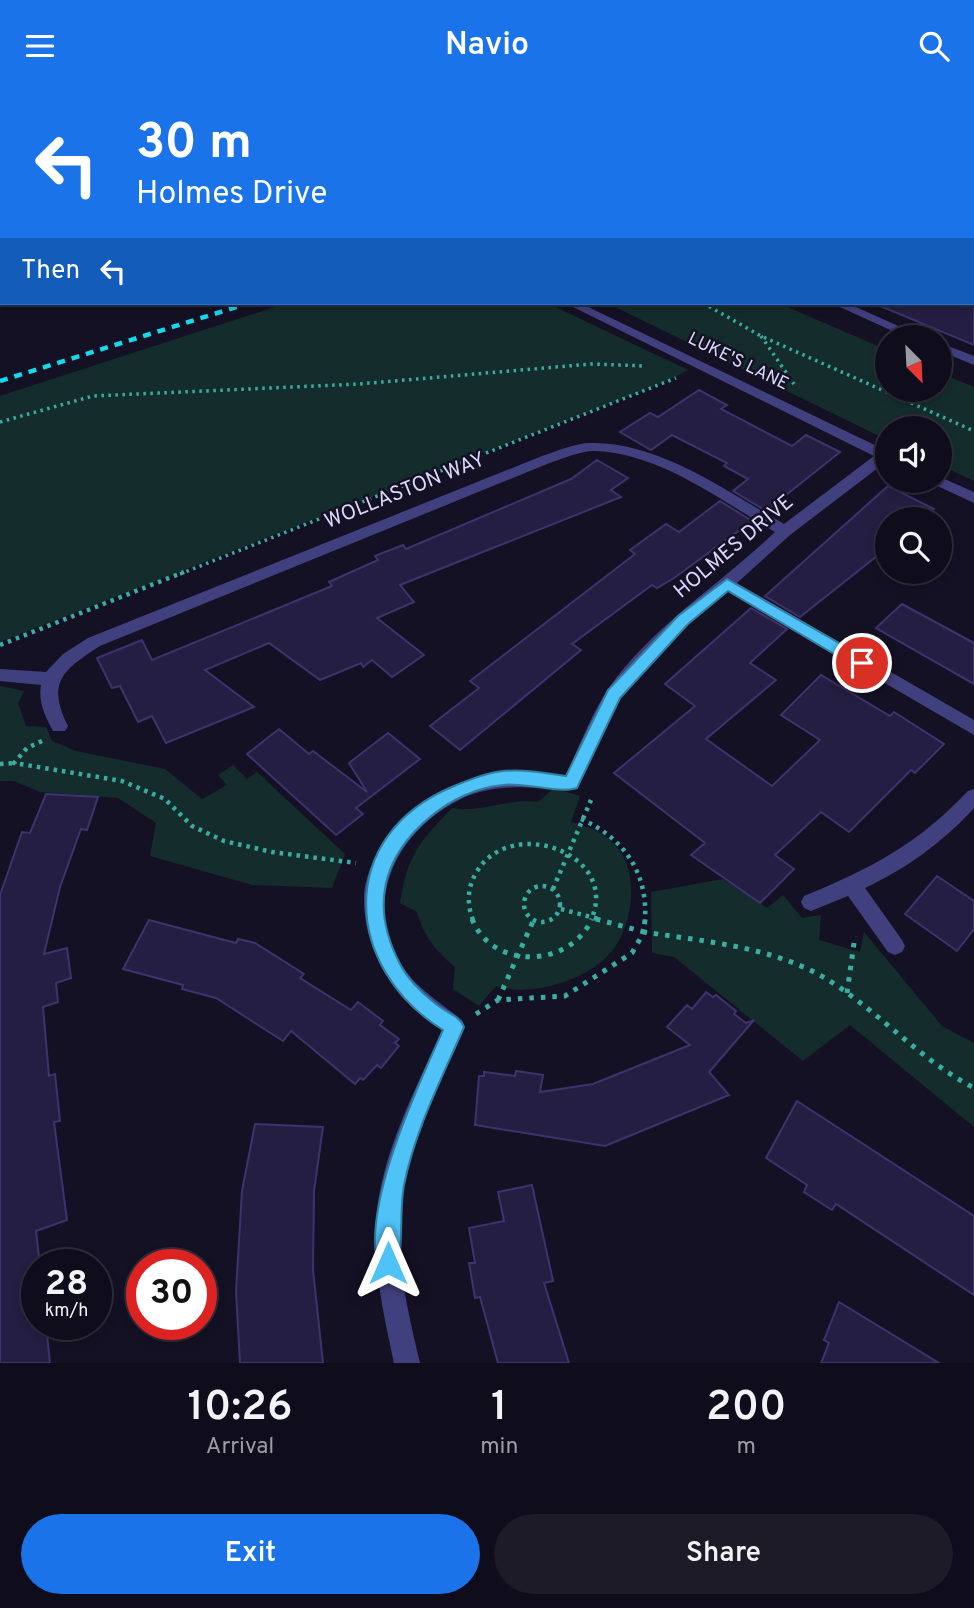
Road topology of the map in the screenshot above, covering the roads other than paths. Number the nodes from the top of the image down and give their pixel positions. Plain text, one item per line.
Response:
1 (575, 305) edge
2 (842, 305) edge
3 (889, 325) edge
4 (952, 352) edge
5 (974, 362) edge
6 (875, 450) edge
7 (875, 464) edge
8 (952, 488) edge
9 (974, 498) edge
10 (785, 531) junction
11 (727, 584) junction
12 (0, 675) edge
13 (49, 679) junction
14 (974, 728) edge
15 (55, 732) road end
16 (974, 796) edge
17 (845, 888) junction
18 (811, 902) dead end
19 (895, 946) dead end
20 (407, 1363) edge

1 - 6 street, LUKE'S LANE
2 - 3 street
4 - 5 street
7 - 10 street, HOLMES DRIVE
8 - 9 street
10 - 11 street, HOLMES DRIVE
10 - 13 street, WOLLASTON WAY
11 - 14 street
11 - 20 street, HOLMES DRIVE
12 - 13 street
13 - 15 street
16 - 17 street
17 - 18 street
17 - 19 street

